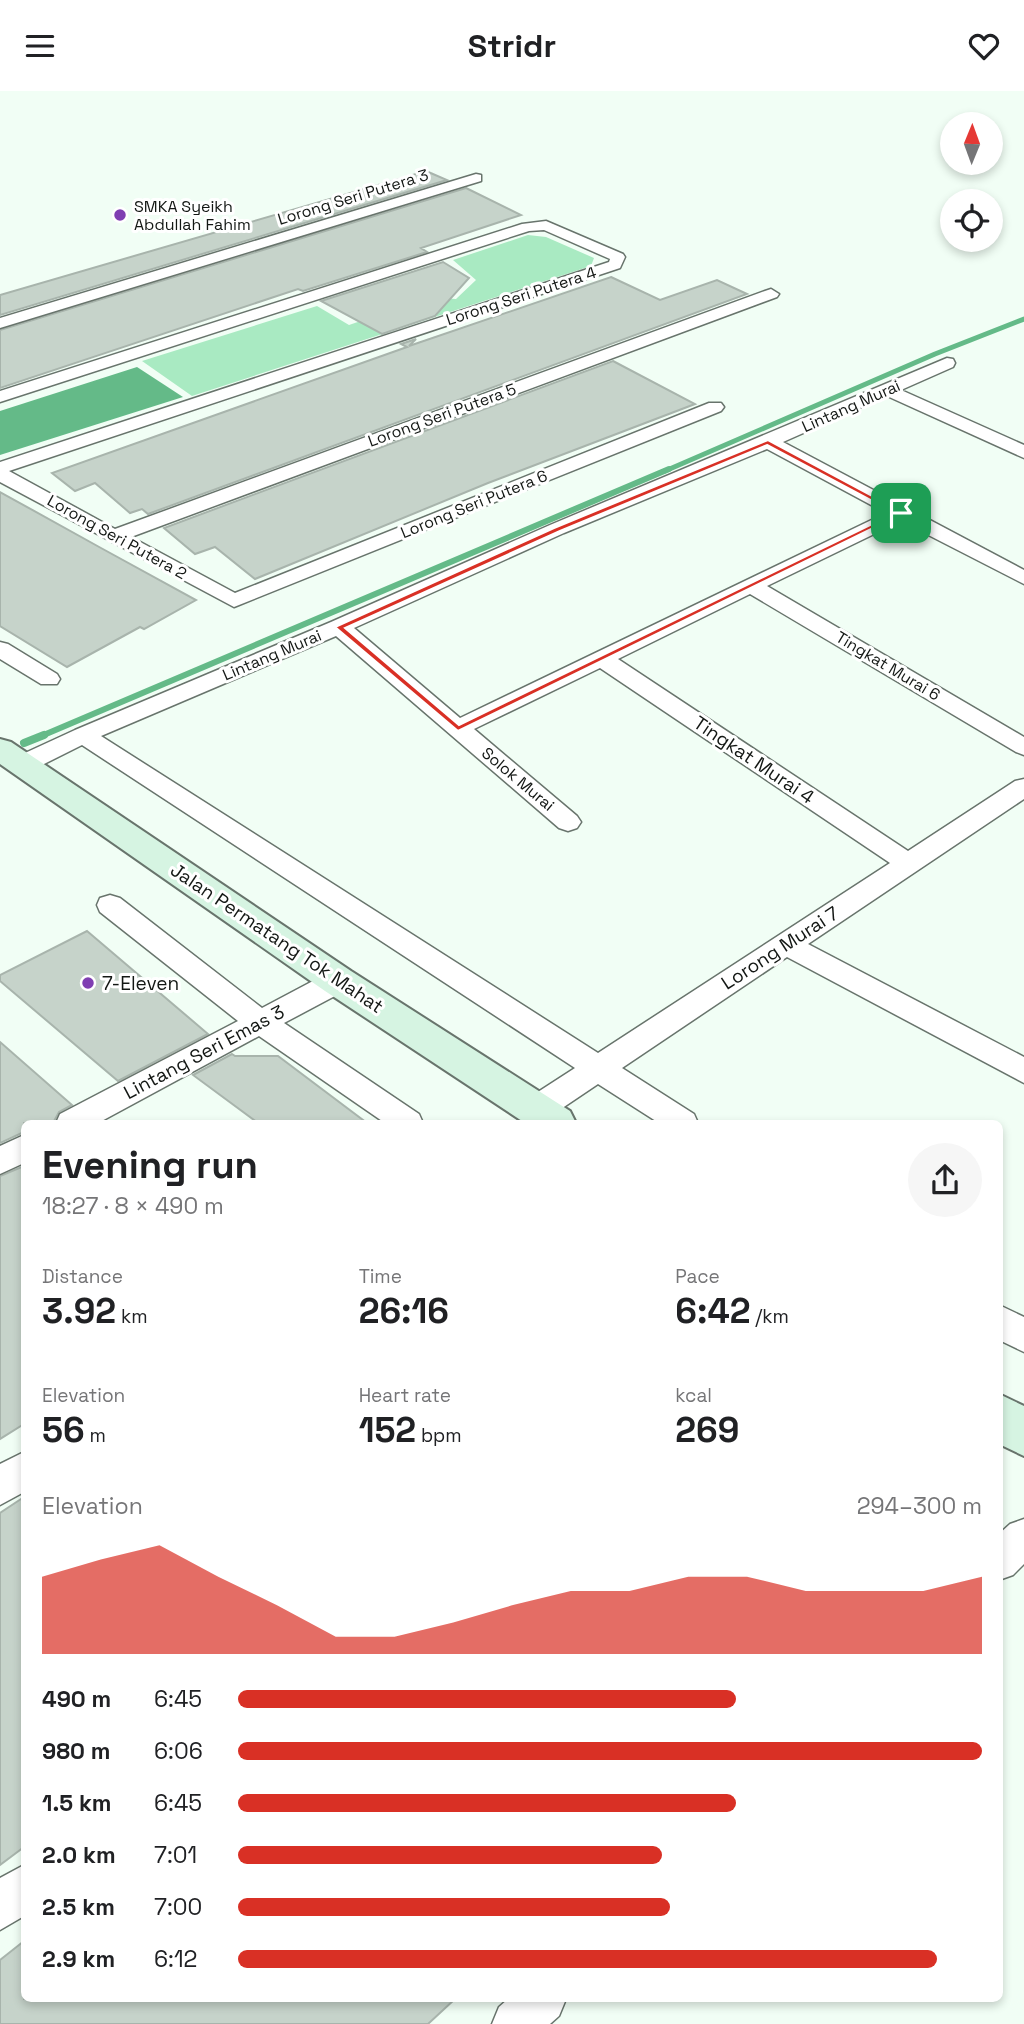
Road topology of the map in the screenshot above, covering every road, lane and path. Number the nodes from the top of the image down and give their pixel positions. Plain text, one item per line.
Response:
1 (476, 179) dead end
2 (771, 294) dead end
3 (0, 323) edge
4 (947, 363) dead end
5 (888, 390) junction
6 (0, 397) edge
7 (715, 407) dead end
8 (768, 442) junction
9 (1024, 452) edge
10 (0, 468) edge
11 (0, 474) edge
12 (901, 513) junction
13 (114, 536) junction
14 (1020, 571) edge
15 (751, 586) junction
16 (234, 601) joint
17 (339, 627) junction
18 (0, 649) edge
19 (601, 658) junction
20 (49, 680) dead end
21 (458, 729) junction
22 (83, 735) junction
23 (1024, 747) edge
24 (11, 757) edge
25 (1024, 787) edge
26 (568, 822) dead end
27 (908, 863) junction
28 (110, 905) dead end
29 (785, 944) junction
30 (338, 981) junction
31 (260, 1022) junction
32 (596, 1069) junction
33 (1024, 1071) edge
34 (546, 1117) edge
35 (77, 1120) edge
36 (404, 1120) edge
37 (678, 1120) edge
38 (21, 1150) edge
39 (0, 1161) edge
40 (1003, 1323) edge
41 (1024, 1336) edge
42 (1003, 1420) edge
43 (1024, 1433) edge
44 (21, 1471) edge
45 (0, 1486) edge
46 (1024, 1538) edge
47 (1003, 1557) edge
48 (21, 1890) edge
49 (0, 1907) edge
50 (539, 2002) edge
51 (516, 2024) edge

1 - 3 street, Lorong Seri Putera 3
2 - 13 street, Lorong Seri Putera 5
4 - 5 street, Lintang Murai
5 - 8 street, Lintang Murai
5 - 9 street
6 - 10 street, Lorong Seri Putera 4
7 - 16 street, Lorong Seri Putera 6
8 - 12 street
8 - 17 street, Lintang Murai
11 - 13 street, Lorong Seri Putera 2
12 - 14 street
12 - 15 street
13 - 16 street, Lorong Seri Putera 2
15 - 19 street
15 - 23 street, Tingkat Murai 6
17 - 21 street, Solok Murai
17 - 22 street, Lintang Murai
18 - 20 street
19 - 21 street
19 - 27 street, Tingkat Murai 4
21 - 26 street, Solok Murai
22 - 24 street, Lintang Murai
22 - 32 street
24 - 30 street, Jalan Permatang Tok Mahat
25 - 27 street, Lorong Murai 7
27 - 29 street, Lorong Murai 7
28 - 31 street
29 - 32 street, Lorong Murai 7
29 - 33 street
30 - 31 street, Lintang Seri Emas 3
30 - 34 street, Jalan Permatang Tok Mahat
31 - 35 street, Lintang Seri Emas 3
31 - 36 street
32 - 34 street, Lorong Murai 7
32 - 37 street
38 - 39 street
40 - 41 street
42 - 43 street
44 - 45 street
46 - 47 street
48 - 49 street
50 - 51 street

